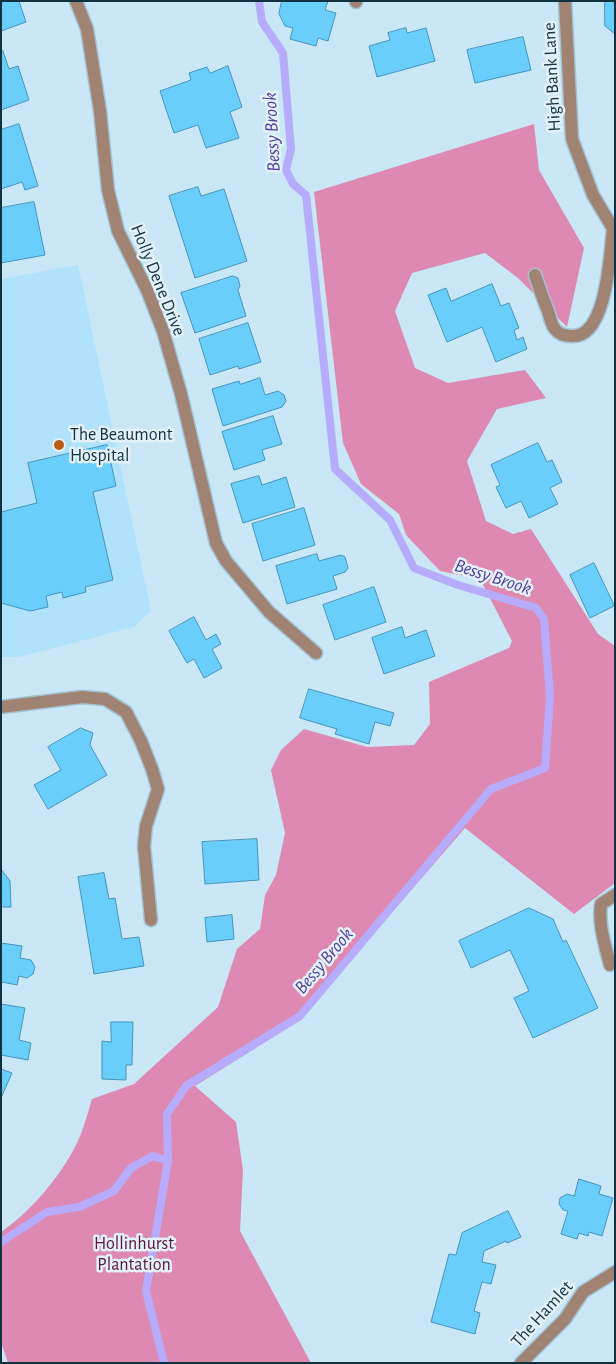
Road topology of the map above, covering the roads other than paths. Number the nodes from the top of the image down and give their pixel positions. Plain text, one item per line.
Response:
1 (76, 1) edge
2 (565, 1) edge
3 (614, 230) edge
4 (535, 275) dead end
5 (316, 653) dead end
6 (1, 707) edge
7 (613, 896) edge
8 (151, 920) dead end
9 (610, 965) dead end
10 (615, 1272) edge
11 (521, 1363) edge

1 - 5 street, Holly Dene Drive
2 - 3 street, High Bank Lane
3 - 4 street
6 - 8 street
7 - 9 street
10 - 11 street, The Hamlet

